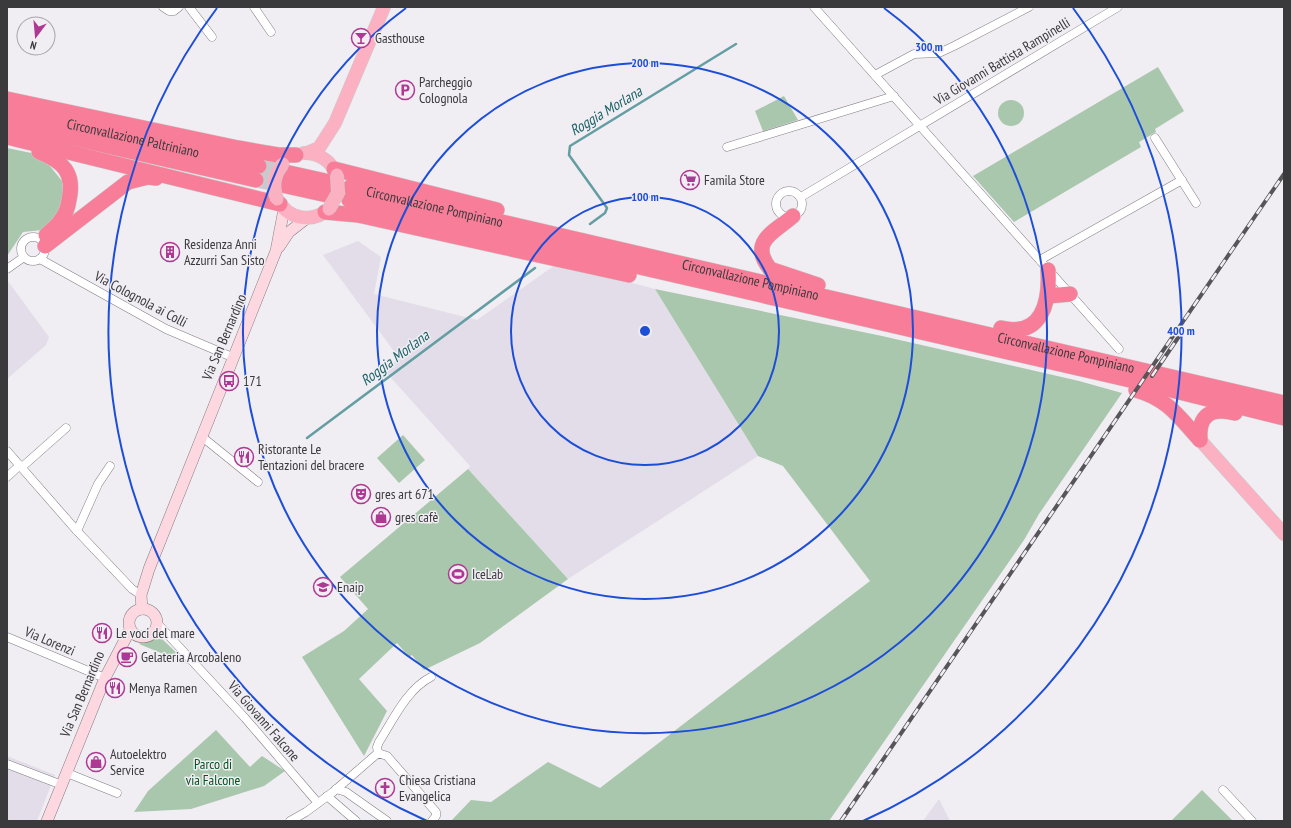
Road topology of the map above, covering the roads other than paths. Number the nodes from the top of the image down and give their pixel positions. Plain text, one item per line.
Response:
1 (163, 7) edge
2 (179, 7) edge
3 (189, 7) edge
4 (254, 7) edge
5 (384, 7) edge
6 (814, 7) edge
7 (1029, 7) edge
8 (1118, 7) edge
9 (271, 32) dead end
10 (212, 37) dead end
11 (875, 75) junction
12 (7, 90) edge
13 (894, 96) junction
14 (7, 99) edge
15 (77, 104) junction
16 (52, 109) junction
17 (7, 110) edge
18 (7, 123) edge
19 (335, 123) junction
20 (127, 124) junction
21 (919, 125) junction
22 (7, 137) edge
23 (1155, 138) dead end
24 (7, 143) edge
25 (727, 147) dead end
26 (302, 154) junction
27 (1182, 180) junction
28 (202, 185) junction
29 (330, 187) junction
30 (282, 189) junction
31 (801, 197) junction
32 (1196, 204) dead end
33 (793, 216) junction
34 (307, 218) junction
35 (42, 248) junction
36 (276, 251) junction
37 (24, 257) junction
38 (1044, 265) junction
39 (7, 269) edge
40 (729, 274) junction
41 (691, 280) junction
42 (1070, 294) junction
43 (1048, 296) junction
44 (877, 308) junction
45 (1118, 349) dead end
46 (1010, 353) junction
47 (232, 358) junction
48 (1147, 377) junction
49 (1284, 403) edge
50 (1284, 418) edge
51 (66, 428) dead end
52 (201, 436) junction
53 (1200, 440) junction
54 (7, 452) edge
55 (21, 466) junction
56 (110, 466) dead end
57 (7, 477) edge
58 (258, 482) dead end
59 (77, 531) junction
60 (1284, 534) edge
61 (141, 595) junction
62 (142, 609) junction
63 (157, 623) junction
64 (130, 630) junction
65 (7, 637) edge
66 (431, 677) dead end
67 (105, 678) junction
68 (378, 753) junction
69 (7, 764) edge
70 (67, 773) junction
71 (62, 785) junction
72 (336, 789) junction
73 (1223, 790) dead end
74 (117, 793) dead end
75 (328, 796) junction
76 (318, 803) junction
77 (47, 821) edge
78 (290, 821) edge
79 (356, 821) edge
80 (387, 821) edge
81 (432, 821) edge
82 (1252, 821) edge

1 - 2 street
3 - 10 street
4 - 9 street
5 - 19 main road
6 - 11 street
7 - 11 street
8 - 21 street, Via Giovanni Battista Rampinelli
11 - 13 street
12 - 15 highway
13 - 21 street
13 - 25 street
14 - 16 highway
15 - 16 highway
15 - 20 highway
16 - 20 highway
17 - 18 highway, Circonvallazione Paltriniano
19 - 26 main road
19 - 29 main road
20 - 26 highway
21 - 31 street, Via Giovanni Battista Rampinelli
21 - 38 street
22 - 28 highway
23 - 27 street
24 - 35 highway
26 - 29 main road
26 - 30 main road
27 - 32 street
27 - 38 street
28 - 30 highway
28 - 35 highway
29 - 30 highway
29 - 34 main road, Via San Bernardino
29 - 40 highway
29 - 41 highway
30 - 34 main road
30 - 36 main road, Via San Bernardino
31 - 33 street
31 - 33 street
33 - 44 highway
34 - 36 main road, Via San Bernardino
35 - 37 street
35 - 37 street
35 - 47 street, Via Colognola ai Colli
36 - 47 main road, Via San Bernardino
37 - 39 street
38 - 42 street
38 - 43 highway
40 - 41 highway, Circonvallazione Pompiniano
40 - 44 highway, Circonvallazione Pompiniano
41 - 46 highway, Circonvallazione Pompiniano
42 - 43 highway
42 - 45 street
43 - 44 highway
44 - 48 highway, Circonvallazione Pompiniano
46 - 48 highway, Circonvallazione Pompiniano
46 - 53 highway
47 - 52 main road, Via San Bernardino
48 - 49 highway
48 - 50 highway
50 - 53 highway
51 - 55 street
52 - 58 street
52 - 61 main road, Via San Bernardino
53 - 60 main road
54 - 55 street
55 - 57 street
55 - 59 street
56 - 59 street
59 - 61 street
61 - 62 main road, Via San Bernardino
62 - 63 main road
62 - 64 main road, Via San Bernardino
63 - 64 main road
63 - 76 street, Via Giovanni Falcone
64 - 67 main road, Via San Bernardino
65 - 67 street, Via Lorenzi
66 - 68 street
67 - 70 main road, Via San Bernardino
68 - 72 street
68 - 81 street
69 - 71 street
70 - 71 main road, Via San Bernardino
70 - 74 street
71 - 77 main road, Via San Bernardino
72 - 75 street
72 - 80 street
73 - 82 street
75 - 76 street
75 - 79 street
76 - 78 street

